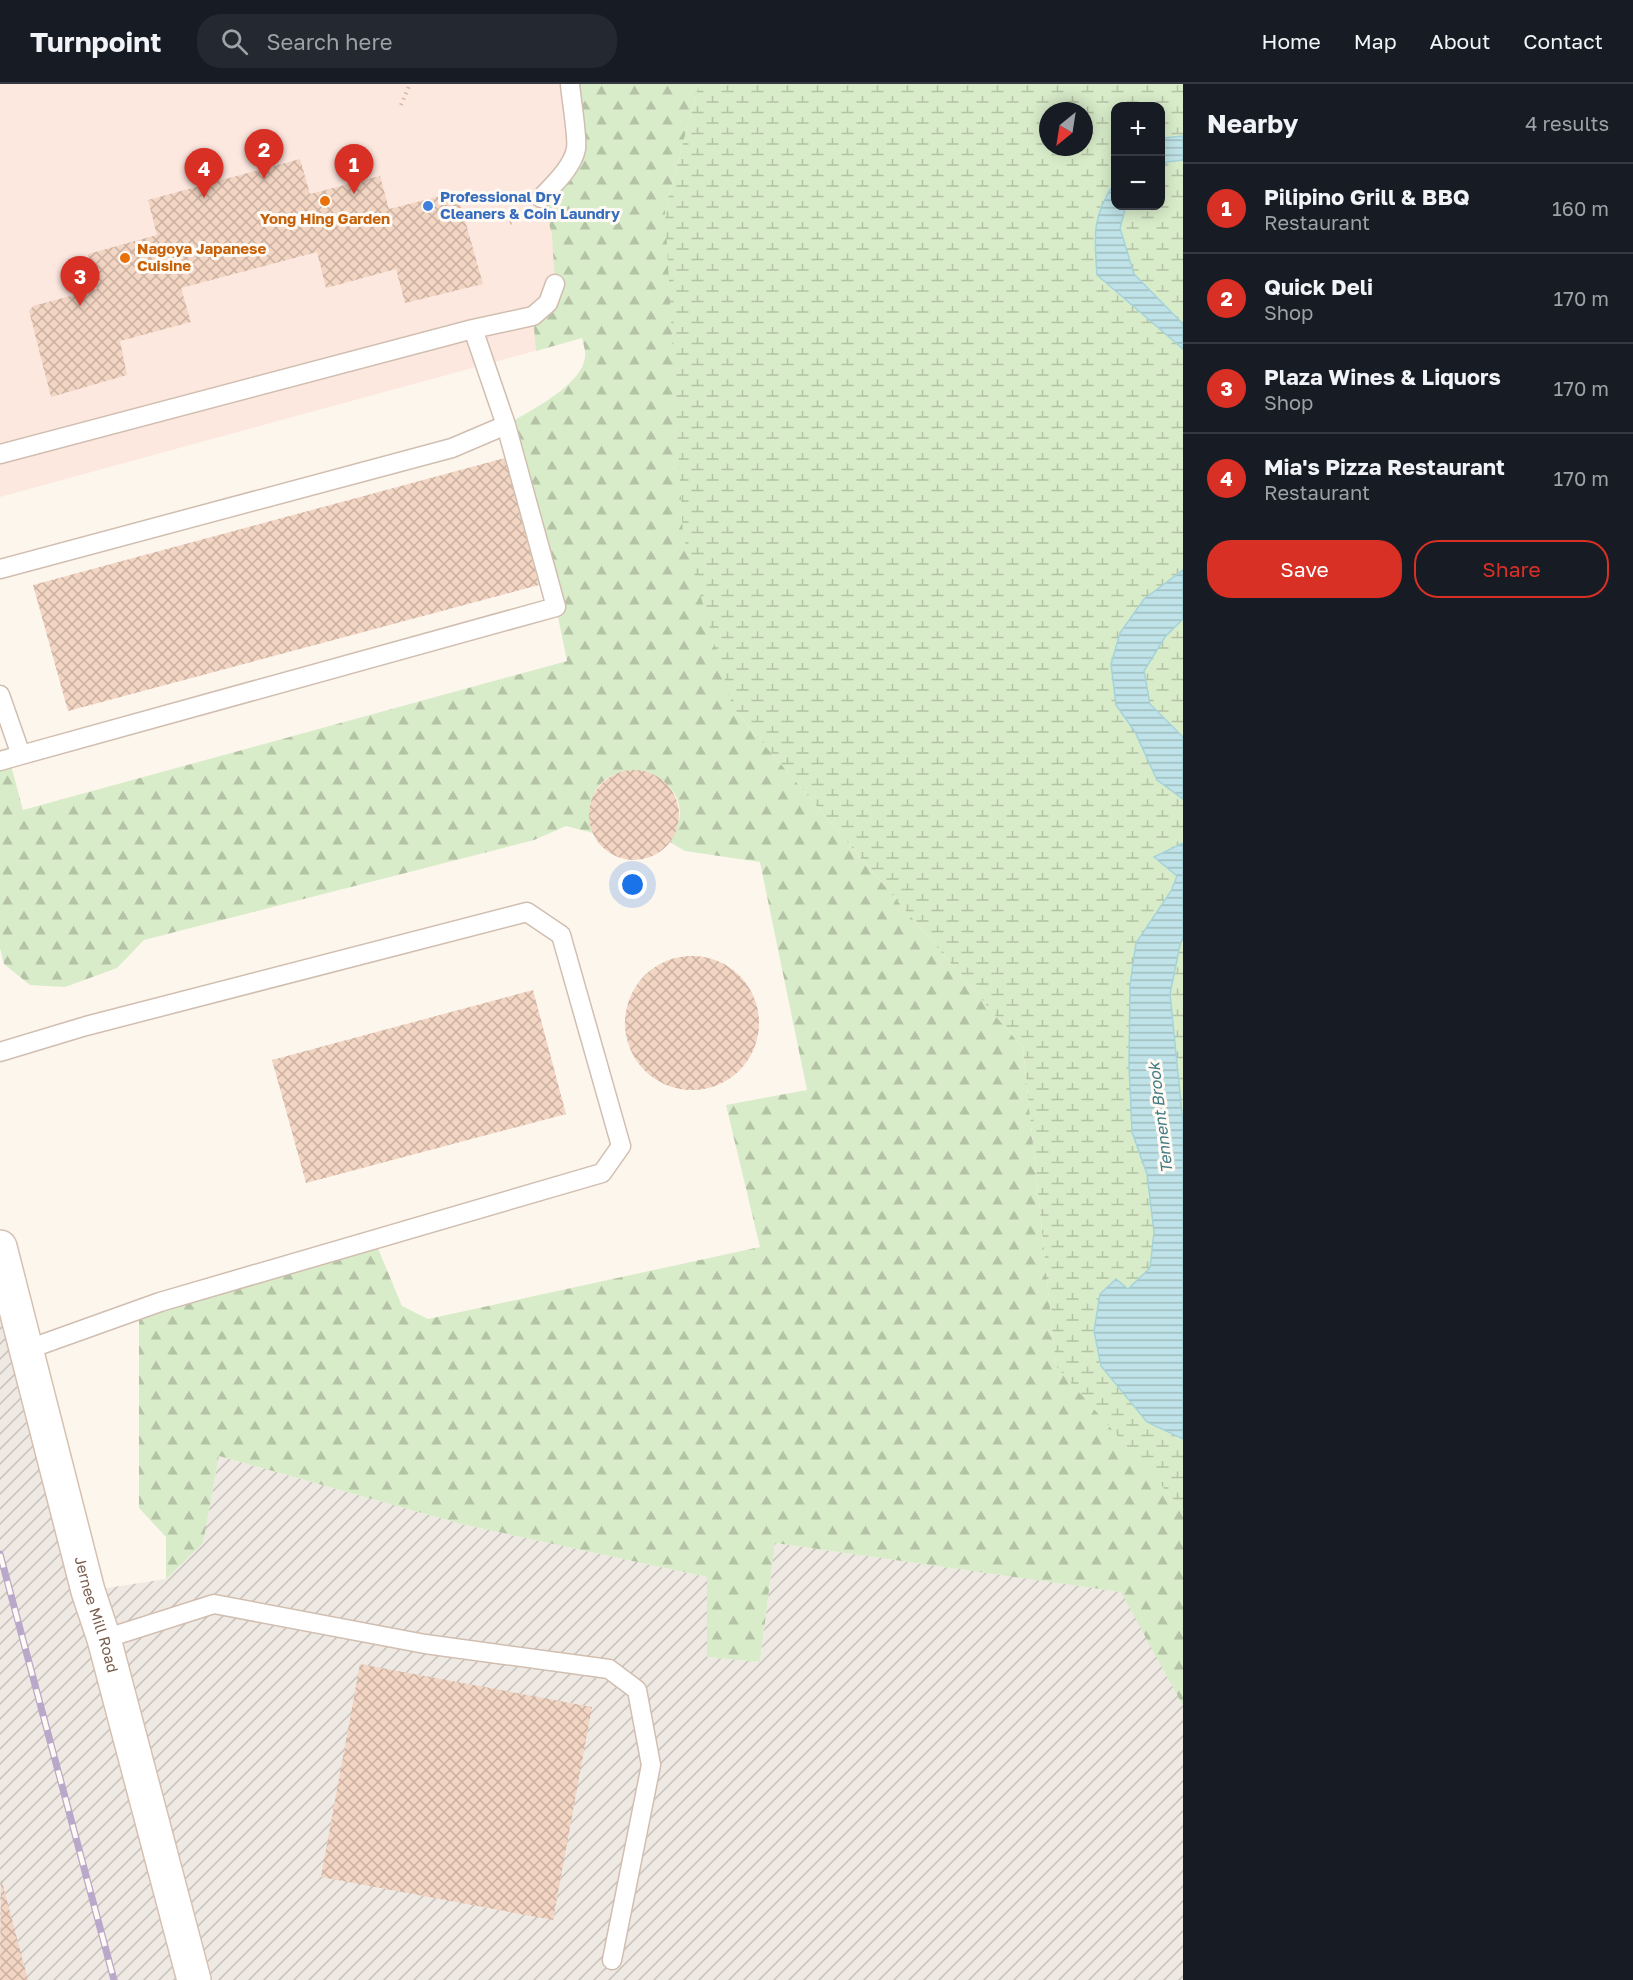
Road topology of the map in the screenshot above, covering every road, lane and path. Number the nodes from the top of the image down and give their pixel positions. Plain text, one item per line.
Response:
1 (410, 84) edge
2 (570, 84) edge
3 (400, 105) dead end
4 (541, 198) dead end
5 (555, 284) dead end
6 (473, 329) junction
7 (506, 425) junction
8 (0, 454) edge
9 (0, 569) edge
10 (0, 695) edge
11 (21, 755) junction
12 (0, 761) edge
13 (0, 1052) edge
14 (0, 1247) edge
15 (26, 1350) junction
16 (104, 1639) junction
17 (612, 1960) dead end
18 (194, 1980) edge

1 - 3 path
2 - 4 lane
5 - 6 lane
6 - 7 lane
6 - 8 lane
7 - 9 lane
7 - 11 lane
10 - 11 lane
11 - 12 lane
13 - 15 lane
14 - 15 street, Jernee Mill Road
15 - 16 street, Jernee Mill Road
16 - 17 lane
16 - 18 street, Jernee Mill Road

